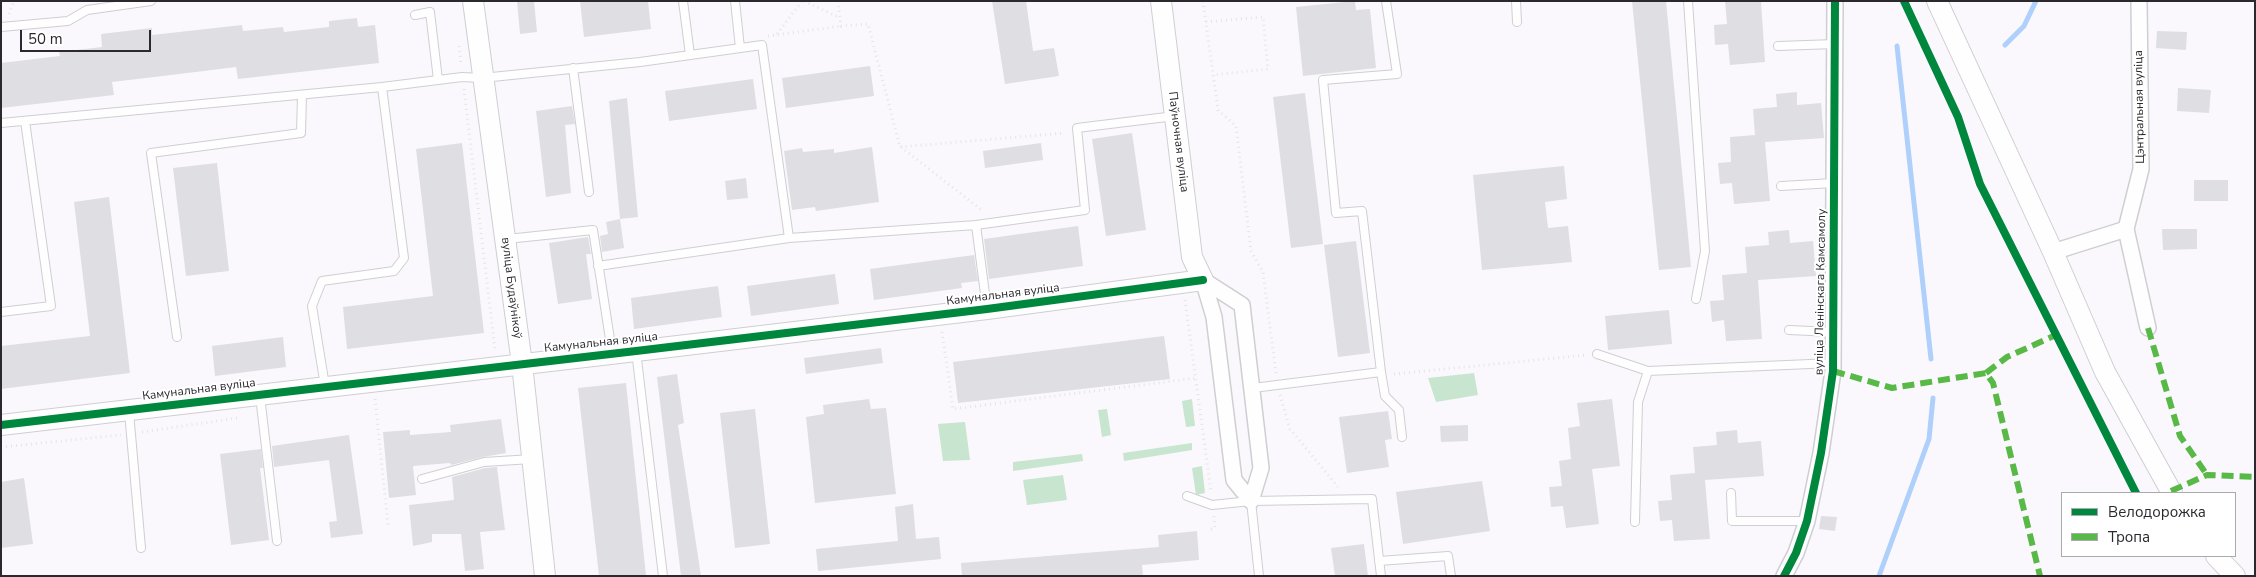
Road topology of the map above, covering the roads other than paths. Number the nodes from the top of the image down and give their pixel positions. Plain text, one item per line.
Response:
1 (151, 1) edge
2 (473, 1) edge
3 (683, 1) edge
4 (735, 1) edge
5 (1386, 1) edge
6 (1516, 1) edge
7 (1688, 1) edge
8 (1835, 1) edge
9 (1937, 1) edge
10 (2139, 1) edge
11 (1163, 2) edge
12 (415, 15) dead end
13 (1517, 22) dead end
14 (1, 27) edge
15 (1835, 44) junction
16 (1778, 46) dead end
17 (740, 48) junction
18 (690, 55) junction
19 (573, 68) junction
20 (482, 78) junction
21 (438, 80) junction
22 (382, 87) junction
23 (302, 95) junction
24 (1175, 116) junction
25 (25, 121) junction
26 (1, 123) edge
27 (1834, 183) junction
28 (1781, 186) dead end
29 (589, 192) dead end
30 (976, 224) junction
31 (2126, 228) junction
32 (789, 238) junction
33 (505, 239) junction
34 (2053, 252) junction
35 (598, 266) junction
36 (1203, 280) junction
37 (1696, 298) dead end
38 (987, 309) junction
39 (1, 312) edge
40 (2148, 328) dead end
41 (1789, 330) dead end
42 (1833, 332) junction
43 (177, 337) dead end
44 (636, 351) junction
45 (612, 354) junction
46 (1597, 354) road end
47 (1833, 363) junction
48 (522, 364) junction
49 (1648, 371) junction
50 (1381, 374) junction
51 (325, 387) junction
52 (1253, 388) junction
53 (260, 394) junction
54 (128, 410) junction
55 (1, 425) edge
56 (1402, 437) dead end
57 (532, 459) junction
58 (422, 479) dead end
59 (2171, 492) edge
60 (1732, 493) dead end
61 (1187, 496) dead end
62 (1251, 501) junction
63 (1807, 521) junction
64 (1635, 522) dead end
65 (277, 541) dead end
66 (141, 548) dead end
67 (2217, 557) edge
68 (1380, 561) junction
69 (545, 576) edge
70 (663, 576) edge
71 (1259, 576) edge
72 (1381, 576) edge
73 (1451, 576) edge
74 (1784, 576) edge
75 (2235, 576) edge

1 - 14 lane
2 - 20 street, вуліца Будаўнікоў
3 - 18 lane
4 - 17 lane
5 - 50 lane
6 - 13 lane
7 - 37 lane
8 - 15 street, вуліца Ленінскага Камсамолу
9 - 34 street
10 - 31 street, Цэнтральная вуліца
11 - 24 street, Паўночная вуліца
12 - 21 lane
15 - 16 lane
15 - 27 street, вуліца Ленінскага Камсамолу
17 - 18 lane
17 - 32 lane
18 - 19 lane
19 - 20 lane
19 - 29 lane
20 - 21 lane
20 - 33 street, вуліца Будаўнікоў
21 - 22 lane
22 - 23 lane
22 - 51 lane
23 - 25 lane
23 - 43 lane
24 - 30 lane
24 - 36 street, Паўночная вуліца
25 - 26 lane
25 - 39 lane
27 - 28 lane
27 - 42 street, вуліца Ленінскага Камсамолу
30 - 32 lane
30 - 38 lane
31 - 34 street
31 - 40 street, Цэнтральная вуліца
32 - 35 lane
33 - 35 lane
33 - 48 street, вуліца Будаўнікоў
34 - 59 street
35 - 45 lane
36 - 38 street, Камунальная вуліца
36 - 52 street
36 - 62 street
38 - 44 street, Камунальная вуліца
41 - 42 lane
42 - 47 street, вуліца Ленінскага Камсамолу
44 - 45 street, Камунальная вуліца
44 - 70 lane
45 - 48 street, Камунальная вуліца
46 - 49 lane
47 - 49 lane
47 - 63 street, вуліца Ленінскага Камсамолу
48 - 51 street, Камунальная вуліца
48 - 57 street, вуліца Будаўнікоў
49 - 64 lane
50 - 52 lane
50 - 56 lane
51 - 53 street, Камунальная вуліца
52 - 62 street
53 - 54 street, Камунальная вуліца
53 - 65 lane
54 - 55 street, Камунальная вуліца
54 - 66 lane
57 - 58 lane
57 - 69 street, вуліца Будаўнікоў
60 - 63 lane
61 - 62 lane
62 - 68 lane
62 - 71 lane
63 - 74 street, вуліца Ленінскага Камсамолу
67 - 75 street
68 - 72 lane
68 - 73 lane

